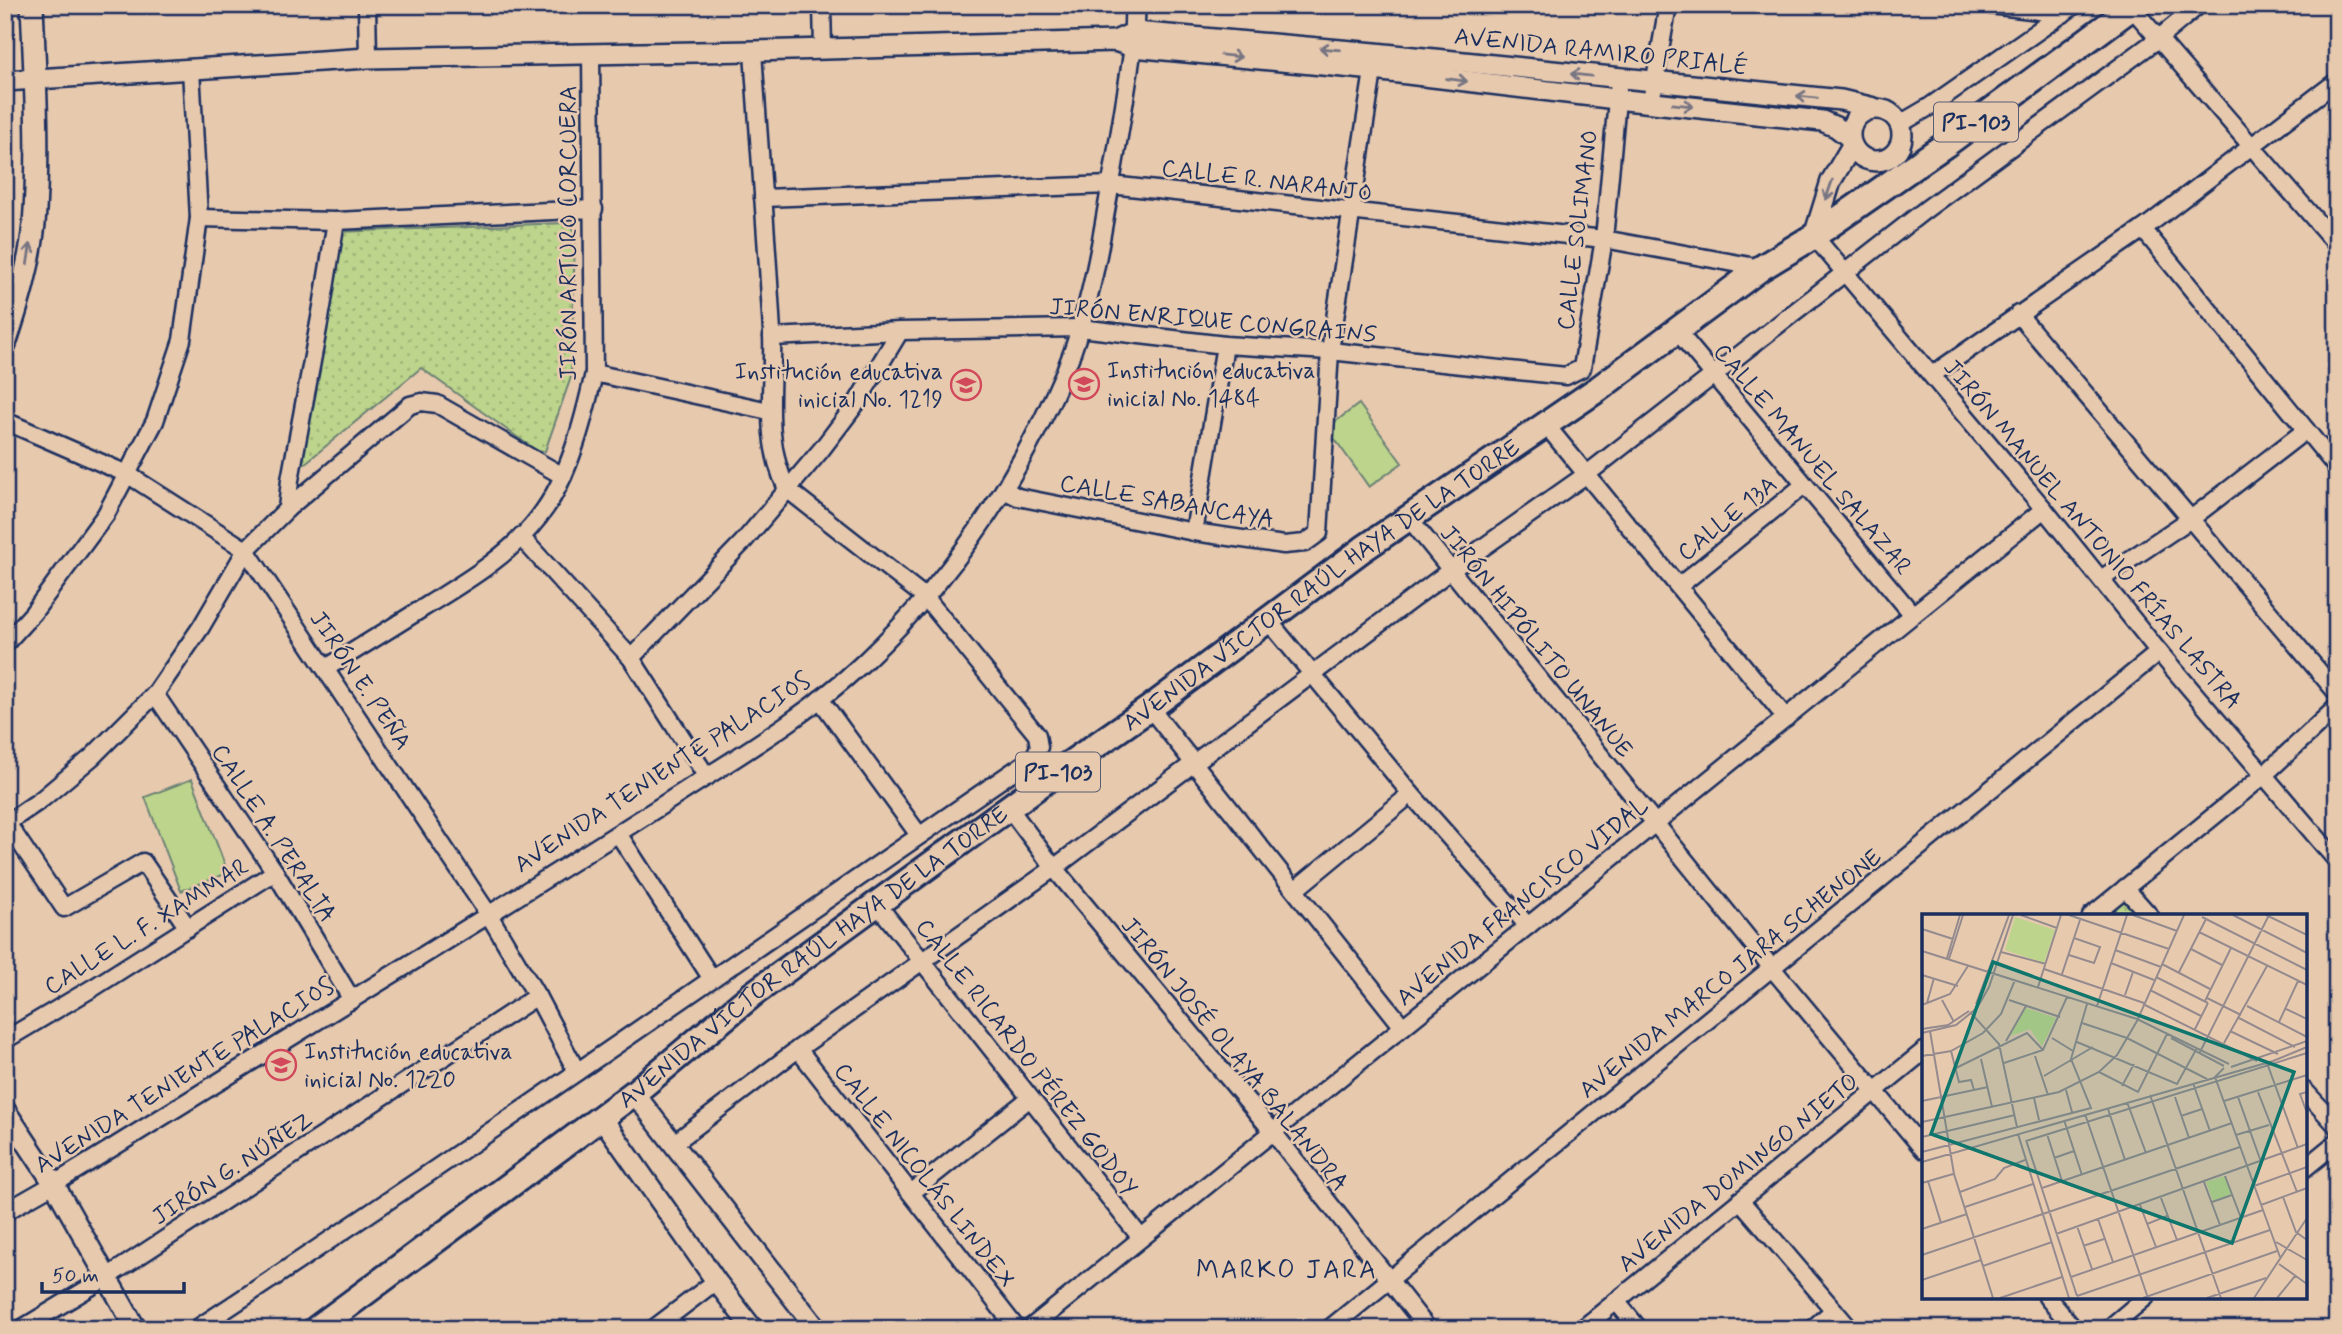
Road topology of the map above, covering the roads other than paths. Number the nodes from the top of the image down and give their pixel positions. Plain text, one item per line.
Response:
1 (32, 5) edge
2 (367, 5) edge
3 (822, 5) edge
4 (1135, 5) edge
5 (1668, 5) edge
6 (1990, 5) edge
7 (2199, 5) edge
8 (2134, 6) edge
9 (2069, 10) edge
10 (2158, 39) junction
11 (1128, 40) junction
12 (823, 48) junction
13 (753, 51) junction
14 (592, 54) junction
15 (368, 58) junction
16 (1374, 62) junction
17 (191, 69) junction
18 (1619, 79) junction
19 (35, 80) junction
20 (5, 81) edge
21 (1654, 81) junction
22 (2337, 81) edge
23 (1616, 99) junction
24 (1651, 102) junction
25 (1874, 108) junction
26 (1901, 129) junction
27 (1850, 142) junction
28 (2251, 147) junction
29 (1866, 160) junction
30 (1921, 161) junction
31 (1111, 185) junction
32 (1884, 186) junction
33 (763, 198) junction
34 (594, 209) junction
35 (1350, 213) junction
36 (199, 218) junction
37 (336, 220) junction
38 (2143, 229) junction
39 (1814, 236) junction
40 (1604, 239) junction
41 (2337, 245) edge
42 (1761, 268) junction
43 (1844, 272) junction
44 (2018, 314) junction
45 (1080, 328) junction
46 (900, 331) junction
47 (1678, 332) junction
48 (772, 337) junction
49 (5, 344) edge
50 (1225, 345) junction
51 (1330, 351) junction
52 (594, 373) junction
53 (1713, 375) junction
54 (1932, 375) junction
55 (1566, 376) joint
56 (769, 411) junction
57 (5, 421) edge
58 (1546, 425) junction
59 (2306, 430) junction
60 (2337, 468) edge
61 (127, 474) junction
62 (1587, 474) junction
63 (563, 476) junction
64 (1804, 485) junction
65 (787, 489) junction
66 (1004, 490) junction
67 (287, 509) junction
68 (2045, 509) junction
69 (1409, 518) junction
70 (2192, 518) junction
71 (1194, 532) junction
72 (522, 537) junction
73 (246, 550) junction
74 (1451, 570) junction
75 (2101, 579) junction
76 (1679, 586) junction
77 (926, 598) junction
78 (1913, 615) junction
79 (1268, 620) junction
80 (5, 644) edge
81 (2160, 652) junction
82 (631, 658) junction
83 (326, 668) junction
84 (1313, 674) junction
85 (2337, 693) edge
86 (155, 694) junction
87 (820, 699) junction
88 (2337, 707) edge
89 (1150, 708) junction
90 (1786, 718) junction
91 (1195, 764) junction
92 (2263, 776) junction
93 (706, 777) junction
94 (1411, 794) junction
95 (1009, 808) junction
96 (6, 822) edge
97 (1655, 824) junction
98 (620, 835) junction
99 (919, 835) junction
100 (2337, 861) edge
101 (1054, 869) junction
102 (275, 872) junction
103 (2126, 888) junction
104 (1296, 889) junction
105 (877, 904) junction
106 (2094, 914) edge
107 (2148, 914) edge
108 (489, 915) junction
109 (1528, 926) junction
110 (188, 928) junction
111 (923, 962) junction
112 (1772, 968) junction
113 (712, 979) junction
114 (537, 996) junction
115 (352, 1000) junction
116 (1403, 1027) junction
117 (5, 1040) edge
118 (798, 1049) junction
119 (1922, 1053) edge
120 (578, 1072) junction
121 (1874, 1091) junction
122 (634, 1093) junction
123 (2307, 1093) edge
124 (1030, 1098) junction
125 (5, 1110) edge
126 (602, 1118) junction
127 (2337, 1126) edge
128 (1273, 1132) junction
129 (2337, 1142) edge
130 (673, 1144) junction
131 (1922, 1148) edge
132 (2307, 1166) edge
133 (54, 1184) junction
134 (911, 1193) junction
135 (1740, 1200) junction
136 (5, 1212) edge
137 (1141, 1238) junction
138 (107, 1277) junction
139 (716, 1281) junction
140 (1388, 1281) junction
141 (2049, 1299) edge
142 (2144, 1299) edge
143 (1616, 1301) junction
144 (1834, 1310) junction
145 (21, 1329) edge
146 (136, 1329) edge
147 (196, 1329) edge
148 (316, 1329) edge
149 (653, 1329) edge
150 (753, 1329) edge
151 (817, 1329) edge
152 (1017, 1329) edge
153 (1029, 1329) edge
154 (1329, 1329) edge
155 (1427, 1329) edge
156 (1582, 1329) edge
157 (1639, 1329) edge
158 (1812, 1329) edge
159 (1850, 1329) edge
160 (2074, 1329) edge
161 (2108, 1329) edge

1 - 19 main road
2 - 15 street
3 - 12 street
4 - 11 street, AVENIDA TENIENTE PALACIOS
5 - 21 street
6 - 9 street
7 - 10 street
8 - 10 street
8 - 30 main road, AVENIDA VÍCTOR RAÚL HAYA DE LA TORRE / PI-103
9 - 26 street
10 - 28 street
10 - 43 street
11 - 12 street, AVENIDA RAMIRO PRIALÉ
11 - 16 street, AVENIDA RAMIRO PRIALÉ
11 - 31 street, AVENIDA TENIENTE PALACIOS
12 - 13 street, AVENIDA RAMIRO PRIALÉ
13 - 14 street, AVENIDA RAMIRO PRIALÉ
13 - 33 street
14 - 15 street, AVENIDA RAMIRO PRIALÉ
14 - 34 street, JIRÓN ARTURO CORCUERA
15 - 17 street, AVENIDA RAMIRO PRIALÉ
18 -> 16 street, AVENIDA RAMIRO PRIALÉ
16 -> 23 street, AVENIDA RAMIRO PRIALÉ
16 - 35 street
17 - 19 street, AVENIDA RAMIRO PRIALÉ
17 - 36 street
18 - 21 street, AVENIDA RAMIRO PRIALÉ
18 - 23 street, CALLE SOLIMANO
19 - 20 street, AVENIDA RAMIRO PRIALÉ
49 -> 19 main road
21 - 24 street
25 -> 21 street, AVENIDA RAMIRO PRIALÉ
22 - 28 street
23 - 24 street, AVENIDA RAMIRO PRIALÉ
23 - 40 street, CALLE SOLIMANO
24 -> 27 street, AVENIDA RAMIRO PRIALÉ
25 - 26 street
25 - 27 street
26 - 29 street
26 - 30 street
27 - 29 street
27 -> 39 street
28 - 38 street
28 - 41 street
29 - 32 street
30 - 32 main road, AVENIDA VÍCTOR RAÚL HAYA DE LA TORRE / PI-103
31 - 33 street, CALLE R. NARANJO
31 - 35 street, CALLE R. NARANJO
31 - 45 street, AVENIDA TENIENTE PALACIOS
32 - 39 main road, AVENIDA VÍCTOR RAÚL HAYA DE LA TORRE / PI-103
33 - 48 street
34 - 37 street
34 - 52 street, JIRÓN ARTURO CORCUERA
35 - 40 street, CALLE R. NARANJO
35 - 51 street
36 - 37 street
36 - 61 street
37 - 67 street
38 - 44 street
38 - 59 street
39 - 42 main road, AVENIDA VÍCTOR RAÚL HAYA DE LA TORRE / PI-103
39 - 43 street, JIRÓN MANUEL ANTONIO FRÍAS LASTRA
40 - 42 street, CALLE R. NARANJO
40 - 55 street, CALLE SOLIMANO
42 - 47 main road, AVENIDA VÍCTOR RAÚL HAYA DE LA TORRE / PI-103
43 - 53 street
43 - 54 street, JIRÓN MANUEL ANTONIO FRÍAS LASTRA
44 - 54 street
44 - 70 street
45 - 46 street, JIRÓN ENRIQUE CONGRAINS
45 - 50 street, JIRÓN ENRIQUE CONGRAINS
45 - 66 street, AVENIDA TENIENTE PALACIOS
46 - 48 street, JIRÓN ENRIQUE CONGRAINS
46 - 65 street
47 - 53 street, CALLE MANUEL SALAZAR
47 - 58 main road, AVENIDA VÍCTOR RAÚL HAYA DE LA TORRE / PI-103
48 - 56 street
50 - 51 street, JIRÓN ENRIQUE CONGRAINS
50 - 71 street
51 - 55 street, JIRÓN ENRIQUE CONGRAINS
51 - 71 street, CALLE SABANCAYA
52 - 56 street
52 - 63 street, JIRÓN ARTURO CORCUERA
53 - 62 street
53 - 64 street, CALLE MANUEL SALAZAR
54 - 68 street, JIRÓN MANUEL ANTONIO FRÍAS LASTRA
56 - 65 street
57 - 61 street, JIRÓN E. PEÑA
58 - 62 street
58 - 69 main road, AVENIDA VÍCTOR RAÚL HAYA DE LA TORRE / PI-103
59 - 60 street
59 - 70 street
61 - 73 street, JIRÓN E. PEÑA
61 - 80 street
62 - 74 street
62 - 76 street
63 - 67 street
63 - 72 street, JIRÓN ARTURO CORCUERA
64 - 76 street, CALLE 13A
64 - 78 street, CALLE MANUEL SALAZAR
65 - 77 street
65 - 82 street
66 - 71 street, CALLE SABANCAYA
66 - 77 street, AVENIDA TENIENTE PALACIOS
67 - 73 street
68 - 75 street, JIRÓN MANUEL ANTONIO FRÍAS LASTRA
68 - 78 street, AVENIDA FRANCISCO VIDAL
69 - 74 street, JIRÓN HIPÓLITO UNANUE
69 - 79 main road, AVENIDA VÍCTOR RAÚL HAYA DE LA TORRE / PI-103
70 - 75 street
70 - 85 street
72 - 82 street
72 - 83 street, JIRÓN ARTURO CORCUERA
73 - 83 street, JIRÓN E. PEÑA
73 - 86 street
74 - 84 street
74 - 97 street, JIRÓN HIPÓLITO UNANUE
75 - 81 street, JIRÓN MANUEL ANTONIO FRÍAS LASTRA
76 - 90 street
77 - 87 street, AVENIDA TENIENTE PALACIOS
77 - 99 street
78 - 90 street, AVENIDA FRANCISCO VIDAL
79 - 84 street
79 - 89 main road, AVENIDA VÍCTOR RAÚL HAYA DE LA TORRE / PI-103
81 - 92 street, JIRÓN MANUEL ANTONIO FRÍAS LASTRA
81 - 112 street, AVENIDA MARCO JARA SCHENONE
82 - 93 street
83 - 108 street, JIRÓN E. PEÑA
84 - 91 street
84 - 94 street
86 - 96 street
86 - 102 street, CALLE A. PERALTA
87 - 93 street, AVENIDA TENIENTE PALACIOS
87 - 99 street
88 - 92 street
89 - 91 street
89 - 95 main road, AVENIDA VÍCTOR RAÚL HAYA DE LA TORRE / PI-103
90 - 97 street, AVENIDA FRANCISCO VIDAL
91 - 101 street
91 - 104 street
92 - 100 street, JIRÓN MANUEL ANTONIO FRÍAS LASTRA
92 - 103 street
93 - 98 street, AVENIDA TENIENTE PALACIOS
94 - 104 street
94 - 109 street
95 - 101 street, JIRÓN JOSÉ OLAYA BALANDRA
95 - 105 main road, AVENIDA VÍCTOR RAÚL HAYA DE LA TORRE / PI-103
96 - 110 street
97 - 109 street, AVENIDA FRANCISCO VIDAL
97 - 112 street, JIRÓN HIPÓLITO UNANUE
98 - 108 street, AVENIDA TENIENTE PALACIOS
98 - 113 street
99 - 113 street
101 - 111 street
101 - 128 street, JIRÓN JOSÉ OLAYA BALANDRA
102 - 110 street, CALLE L. F. XAMMAR
102 - 115 street, CALLE A. PERALTA
103 - 106 street
103 - 107 street
104 - 116 street
105 - 111 street, CALLE RICARDO PÉREZ GODOY
105 - 122 main road, AVENIDA VÍCTOR RAÚL HAYA DE LA TORRE / PI-103
108 - 114 street, JIRÓN E. PEÑA
108 - 115 street, AVENIDA TENIENTE PALACIOS
109 - 116 street, AVENIDA FRANCISCO VIDAL
110 - 117 street, CALLE L. F. XAMMAR
111 - 118 street
111 - 124 street, CALLE RICARDO PÉREZ GODOY
112 - 121 street, JIRÓN HIPÓLITO UNANUE
112 - 140 street, AVENIDA MARCO JARA SCHENONE
113 - 120 street
114 - 120 street, JIRÓN E. PEÑA
114 - 138 street, JIRÓN G. NÚÑEZ
115 - 133 street, AVENIDA TENIENTE PALACIOS
116 - 128 street, AVENIDA FRANCISCO VIDAL
118 - 130 street
118 - 134 street, CALLE NICOLÁS LINDEX
119 - 121 street, AVENIDA DOMINGO NIETO
120 - 147 street
121 - 131 street, JIRÓN HIPÓLITO UNANUE
121 - 135 street, AVENIDA DOMINGO NIETO
122 - 126 main road, AVENIDA VÍCTOR RAÚL HAYA DE LA TORRE / PI-103
122 - 130 street
123 - 127 street
124 - 134 street
124 - 137 street, CALLE RICARDO PÉREZ GODOY
125 - 133 street
126 - 139 street
126 - 148 main road, AVENIDA VÍCTOR RAÚL HAYA DE LA TORRE / PI-103
128 - 137 street, AVENIDA FRANCISCO VIDAL
128 - 140 street, JIRÓN JOSÉ OLAYA BALANDRA
129 - 132 street
130 - 151 street
133 - 136 street, AVENIDA TENIENTE PALACIOS
133 - 138 street
134 - 152 street, CALLE NICOLÁS LINDEX
135 - 143 street, AVENIDA DOMINGO NIETO
135 - 144 street
137 - 153 street, AVENIDA FRANCISCO VIDAL
138 - 145 street, JIRÓN G. NÚÑEZ
138 - 146 street
139 - 149 street
139 - 150 street
140 - 154 street, AVENIDA MARCO JARA SCHENONE
140 - 155 street, JIRÓN JOSÉ OLAYA BALANDRA
141 - 160 street
142 - 161 street
143 - 156 street, AVENIDA DOMINGO NIETO
143 - 157 street
144 - 158 street
144 - 159 street

